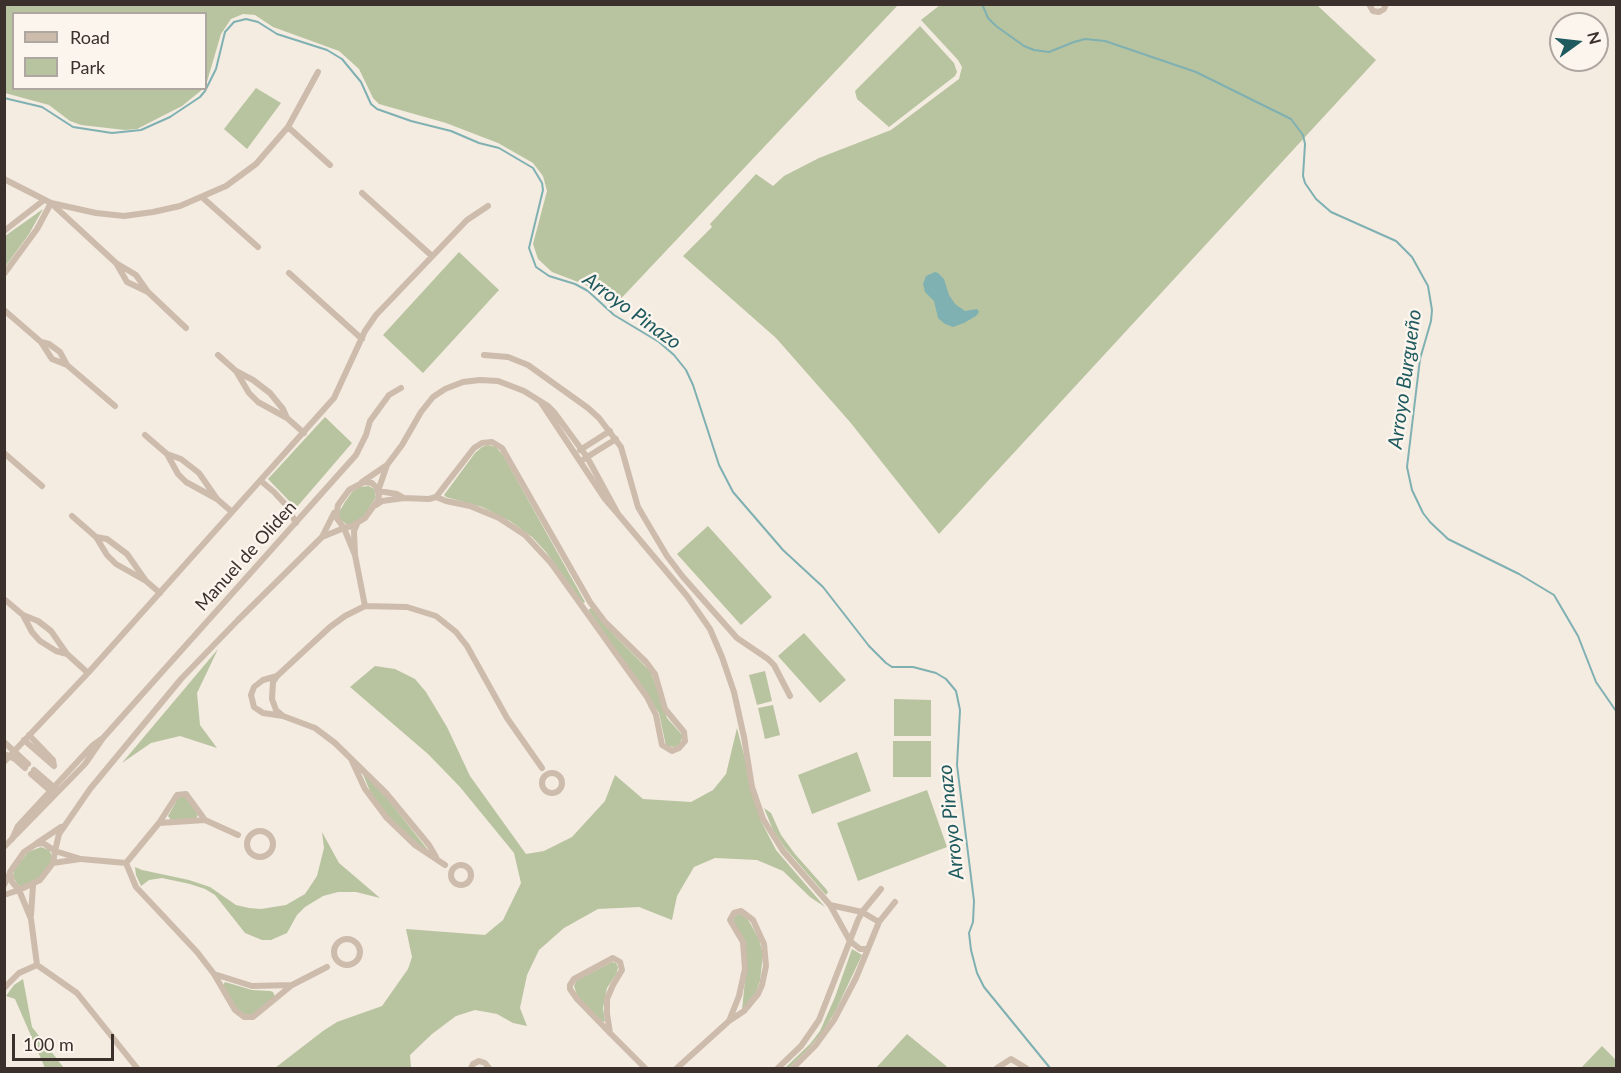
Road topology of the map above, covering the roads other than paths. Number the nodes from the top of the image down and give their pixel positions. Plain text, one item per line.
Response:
1 (1370, 4) edge
2 (1386, 4) edge
3 (318, 72) dead end
4 (288, 127) junction
5 (330, 165) dead end
6 (4, 179) edge
7 (362, 193) dead end
8 (203, 198) junction
9 (48, 202) junction
10 (488, 206) dead end
11 (4, 231) edge
12 (258, 247) dead end
13 (432, 256) junction
14 (116, 263) junction
15 (289, 273) dead end
16 (4, 274) edge
17 (148, 292) junction
18 (4, 310) edge
19 (186, 328) dead end
20 (362, 339) junction
21 (41, 342) junction
22 (218, 355) dead end
23 (484, 355) dead end
24 (67, 365) junction
25 (236, 371) junction
26 (401, 388) dead end
27 (115, 406) dead end
28 (287, 418) junction
29 (610, 431) junction
30 (304, 433) junction
31 (145, 435) dead end
32 (616, 439) junction
33 (579, 451) junction
34 (4, 453) edge
35 (167, 454) junction
36 (584, 459) junction
37 (387, 465) junction
38 (261, 481) junction
39 (360, 483) junction
40 (42, 486) dead end
41 (378, 491) junction
42 (436, 497) junction
43 (404, 498) junction
44 (217, 499) junction
45 (375, 506) junction
46 (336, 510) junction
47 (232, 512) junction
48 (72, 516) dead end
49 (296, 523) junction
50 (357, 524) junction
51 (344, 528) junction
52 (96, 537) junction
53 (322, 537) junction
54 (355, 555) junction
55 (146, 580) junction
56 (160, 593) junction
57 (4, 599) edge
58 (590, 602) junction
59 (365, 606) junction
60 (582, 608) junction
61 (23, 615) junction
62 (67, 654) junction
63 (88, 673) junction
64 (277, 676) junction
65 (790, 696) dead end
66 (283, 716) junction
67 (27, 737) junction
68 (4, 742) edge
69 (8, 756) edge
70 (351, 758) junction
71 (26, 766) dead end
72 (542, 768) junction
73 (33, 772) dead end
74 (552, 774) junction
75 (543, 779) junction
76 (65, 780) junction
77 (55, 791) junction
78 (205, 820) junction
79 (159, 823) junction
80 (64, 825) junction
81 (253, 834) junction
82 (238, 835) junction
83 (36, 844) junction
84 (248, 846) junction
85 (4, 847) edge
86 (55, 851) junction
87 (436, 857) junction
88 (81, 859) junction
89 (53, 863) junction
90 (126, 863) junction
91 (445, 865) junction
92 (457, 866) junction
93 (10, 872) junction
94 (451, 875) junction
95 (4, 885) edge
96 (33, 885) junction
97 (881, 889) dead end
98 (20, 890) junction
99 (4, 895) edge
100 (895, 902) dead end
101 (830, 905) junction
102 (862, 912) junction
103 (31, 918) junction
104 (879, 922) junction
105 (850, 941) junction
106 (868, 949) junction
107 (333, 953) junction
108 (341, 964) junction
109 (37, 965) junction
110 (327, 966) junction
111 (214, 974) junction
112 (292, 985) junction
113 (4, 988) edge
114 (729, 1021) junction
115 (610, 1033) junction
116 (137, 1068) edge
117 (471, 1068) edge
118 (489, 1068) edge
119 (645, 1068) edge
120 (677, 1068) edge
121 (778, 1068) edge
122 (793, 1068) edge
123 (997, 1068) edge
124 (1026, 1068) edge

1 - 2 street
3 - 4 street
4 - 5 street
4 - 8 street
6 - 9 street
7 - 13 street
8 - 9 street
8 - 12 street
9 - 11 street
9 - 14 street
9 - 16 street
10 - 13 street
13 - 20 street
14 - 17 street
14 - 17 street
15 - 20 street
17 - 19 street
18 - 21 street
20 - 30 street
21 - 24 street
21 - 24 street
22 - 25 street
23 - 29 street
24 - 27 street
25 - 28 street
25 - 28 street
26 - 49 street, Manuel de Oliden
28 - 30 street
29 - 32 street
29 - 33 street
30 - 38 street
31 - 35 street
32 - 36 street
32 - 65 street
33 - 36 street
33 - 37 street
34 - 40 street
35 - 44 street
35 - 44 street
36 - 101 street
37 - 39 street
37 - 41 street
38 - 47 street
38 - 49 street
39 - 41 street
39 - 46 street
41 - 43 street
41 - 45 street
42 - 43 street
42 - 58 street
42 - 60 street
43 - 45 street
44 - 47 street
45 - 50 street
46 - 51 street
46 - 53 street
47 - 56 street
48 - 52 street
49 - 76 street, Manuel de Oliden
50 - 51 street
50 - 54 street
51 - 53 street
51 - 54 street
52 - 55 street
52 - 55 street
53 - 80 street
54 - 59 street
55 - 56 street
56 - 63 street
57 - 61 street
58 - 60 street
58 - 60 street
59 - 64 street
59 - 72 street
61 - 62 street
61 - 62 street
62 - 63 street
63 - 67 street
64 - 66 street
64 - 66 street
66 - 70 street
67 - 69 street
67 - 76 street
68 - 69 street
69 - 71 street
70 - 87 street
70 - 87 street
72 - 74 street
72 - 75 street
73 - 77 street
74 - 75 street
74 - 75 street
76 - 77 street, Manuel de Oliden
77 - 85 street, Manuel de Oliden
78 - 79 street
78 - 79 street
78 - 82 street
79 - 90 street
80 - 83 street
80 - 86 street
81 - 82 street
81 - 84 street
81 - 84 street
82 - 84 street
83 - 86 street
83 - 93 street
86 - 88 street
86 - 89 street
87 - 91 street
88 - 89 street
88 - 90 street
89 - 96 street
90 - 111 street
91 - 92 street
91 - 94 street
92 - 94 street
92 - 94 street
93 - 95 street
93 - 98 street
96 - 98 street
96 - 103 street
97 - 102 street
98 - 99 street
98 - 103 street
100 - 104 street
101 - 102 street
101 - 105 street
102 - 104 street
102 - 105 street
103 - 109 street
104 - 106 street
105 - 106 street
105 - 121 street
106 - 122 street
107 - 108 street
107 - 108 street
107 - 110 street
108 - 110 street
109 - 113 street
109 - 116 street
110 - 112 street
111 - 112 street
111 - 112 street
114 - 114 street
114 - 120 street
115 - 115 street
115 - 119 street
117 - 118 street
123 - 124 street

